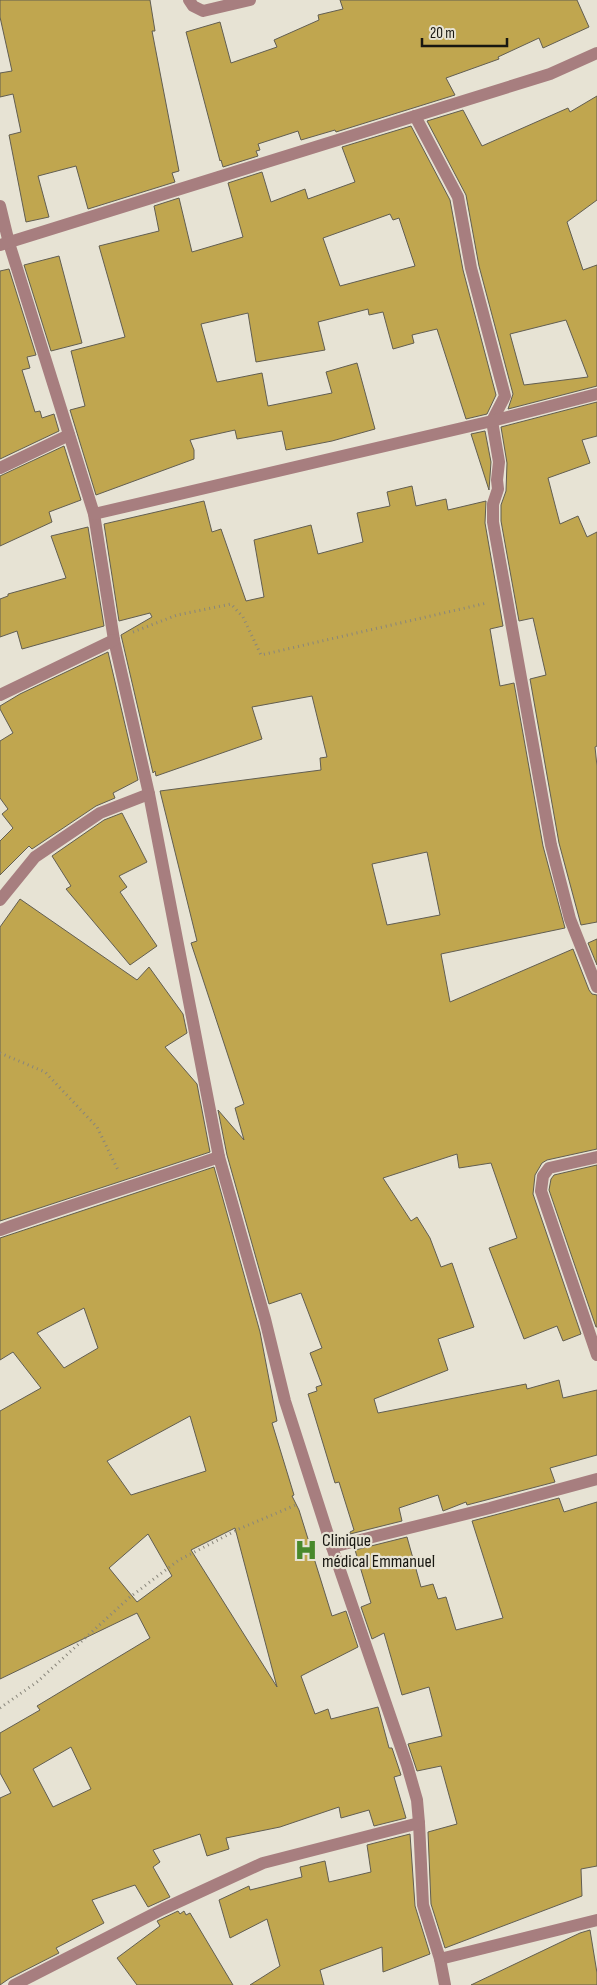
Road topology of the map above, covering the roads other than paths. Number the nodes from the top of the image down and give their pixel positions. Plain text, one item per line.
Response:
1 (190, 0) edge
2 (250, 0) edge
3 (597, 53) edge
4 (415, 116) junction
5 (0, 206) edge
6 (5, 244) edge
7 (597, 394) edge
8 (492, 421) junction
9 (69, 435) junction
10 (0, 468) edge
11 (94, 514) junction
12 (114, 640) junction
13 (0, 696) edge
14 (149, 794) junction
15 (0, 900) edge
16 (597, 987) edge
17 (219, 1157) junction
18 (597, 1157) edge
19 (0, 1230) edge
20 (597, 1355) edge
21 (597, 1479) edge
22 (332, 1547) junction
23 (419, 1823) junction
24 (597, 1920) edge
25 (440, 1959) junction
26 (14, 1985) edge
27 (445, 1985) edge

1 - 2 street
3 - 4 street
4 - 6 street
4 - 8 street
5 - 6 street
6 - 9 street
7 - 8 street
8 - 11 street
8 - 16 street
9 - 10 street
9 - 11 street
11 - 12 street
12 - 13 street
12 - 14 street
14 - 15 street
14 - 17 street
17 - 19 street
17 - 22 street
18 - 20 street
21 - 22 street
22 - 23 street
23 - 25 street
23 - 26 street
24 - 25 street
25 - 27 street

